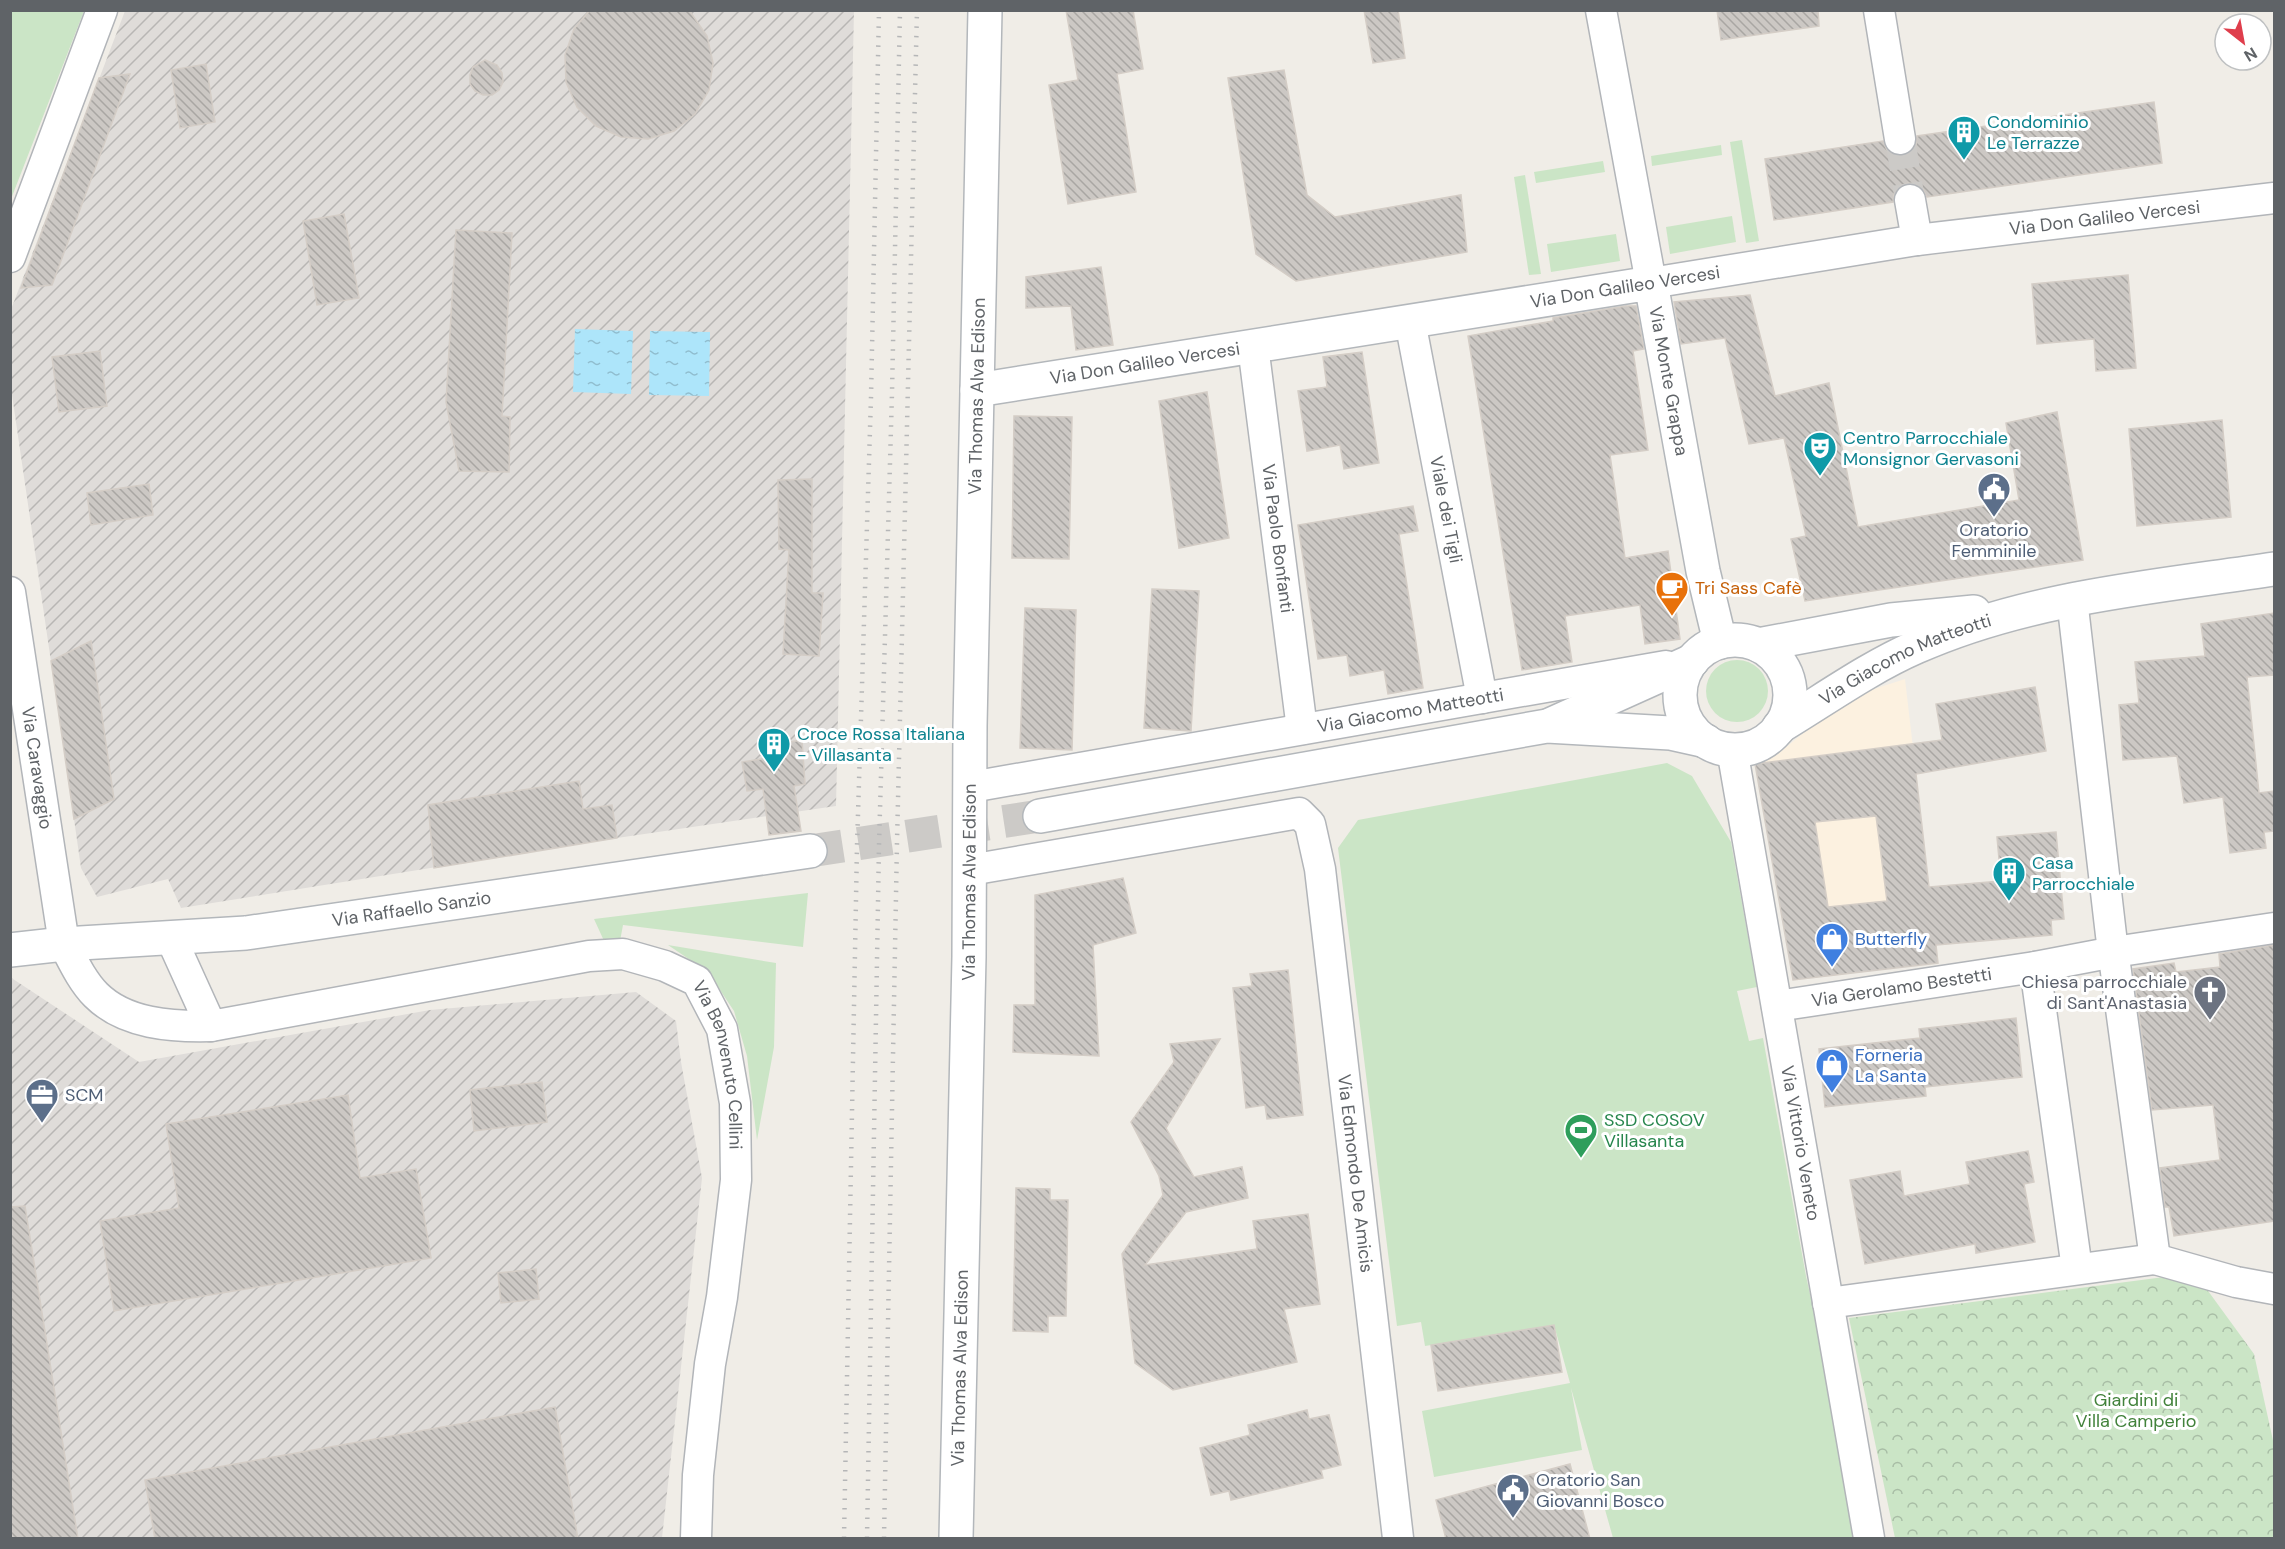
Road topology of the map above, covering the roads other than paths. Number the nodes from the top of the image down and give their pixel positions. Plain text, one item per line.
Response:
1 (102, 10) edge
2 (985, 10) edge
3 (1601, 10) edge
4 (1879, 10) edge
5 (1900, 139) tunnel mouth
6 (2274, 198) edge
7 (1910, 200) tunnel mouth
8 (1917, 240) junction
9 (10, 257) edge
10 (1651, 283) junction
11 (1410, 321) junction
12 (1253, 346) junction
13 (977, 390) junction
14 (2274, 569) edge
15 (10, 592) edge
16 (2072, 599) junction
17 (2038, 606) junction
18 (1720, 642) junction
19 (1758, 645) junction
20 (1692, 661) junction
21 (1482, 698) junction
22 (1547, 726) junction
23 (1779, 727) junction
24 (1302, 729) junction
25 (1719, 745) junction
26 (971, 787) junction
27 (1040, 816) tunnel mouth
28 (810, 851) tunnel mouth
29 (970, 870) junction
30 (2274, 928) edge
31 (171, 938) junction
32 (64, 944) junction
33 (10, 950) edge
34 (2114, 952) junction
35 (2035, 967) junction
36 (1777, 1006) junction
37 (211, 1026) junction
38 (2155, 1259) junction
39 (2078, 1269) junction
40 (2274, 1289) edge
41 (1828, 1304) junction
42 (696, 1539) edge
43 (956, 1539) edge
44 (1398, 1539) edge
45 (1869, 1539) edge

1 - 9 street
2 - 13 street, Via Thomas Alva Edison
3 - 10 street, Via Monte Grappa
4 - 5 street
6 - 8 street, Via Don Galileo Vercesi
7 - 8 street
8 - 10 street, Via Don Galileo Vercesi
10 - 11 street, Via Don Galileo Vercesi
10 - 18 street, Via Monte Grappa
11 - 12 street, Via Don Galileo Vercesi
11 - 21 street, Viale dei Tigli
12 - 13 street, Via Don Galileo Vercesi
12 - 24 street, Via Paolo Bonfanti
13 - 26 street, Via Thomas Alva Edison
14 - 16 street, Via Giacomo Matteotti
15 - 32 street, Via Caravaggio
16 - 17 street, Via Giacomo Matteotti
16 - 34 street
17 - 19 street, Via Giacomo Matteotti
17 - 23 street, Via Giacomo Matteotti
18 - 19 street
18 - 20 street
19 - 23 street
20 - 21 street, Via Giacomo Matteotti
20 - 22 street
20 - 25 street
21 - 24 street, Via Giacomo Matteotti
22 - 25 street
22 - 27 street
23 - 25 street
24 - 26 street, Via Giacomo Matteotti
25 - 36 street, Via Vittorio Veneto
26 - 29 street, Via Thomas Alva Edison
28 - 31 street, Via Raffaello Sanzio
29 - 43 street, Via Thomas Alva Edison
29 - 44 street, Via Edmondo De Amicis
30 - 34 street, Via Gerolamo Bestetti
31 - 32 street, Via Raffaello Sanzio
31 - 37 street
32 - 33 street, Via Raffaello Sanzio
32 - 37 street, Via Benvenuto Cellini
34 - 35 street, Via Gerolamo Bestetti
34 - 38 street
35 - 36 street, Via Gerolamo Bestetti
35 - 39 street
36 - 41 street, Via Vittorio Veneto
37 - 42 street, Via Benvenuto Cellini
38 - 39 street
38 - 40 street
39 - 41 street
41 - 45 street, Via Vittorio Veneto

